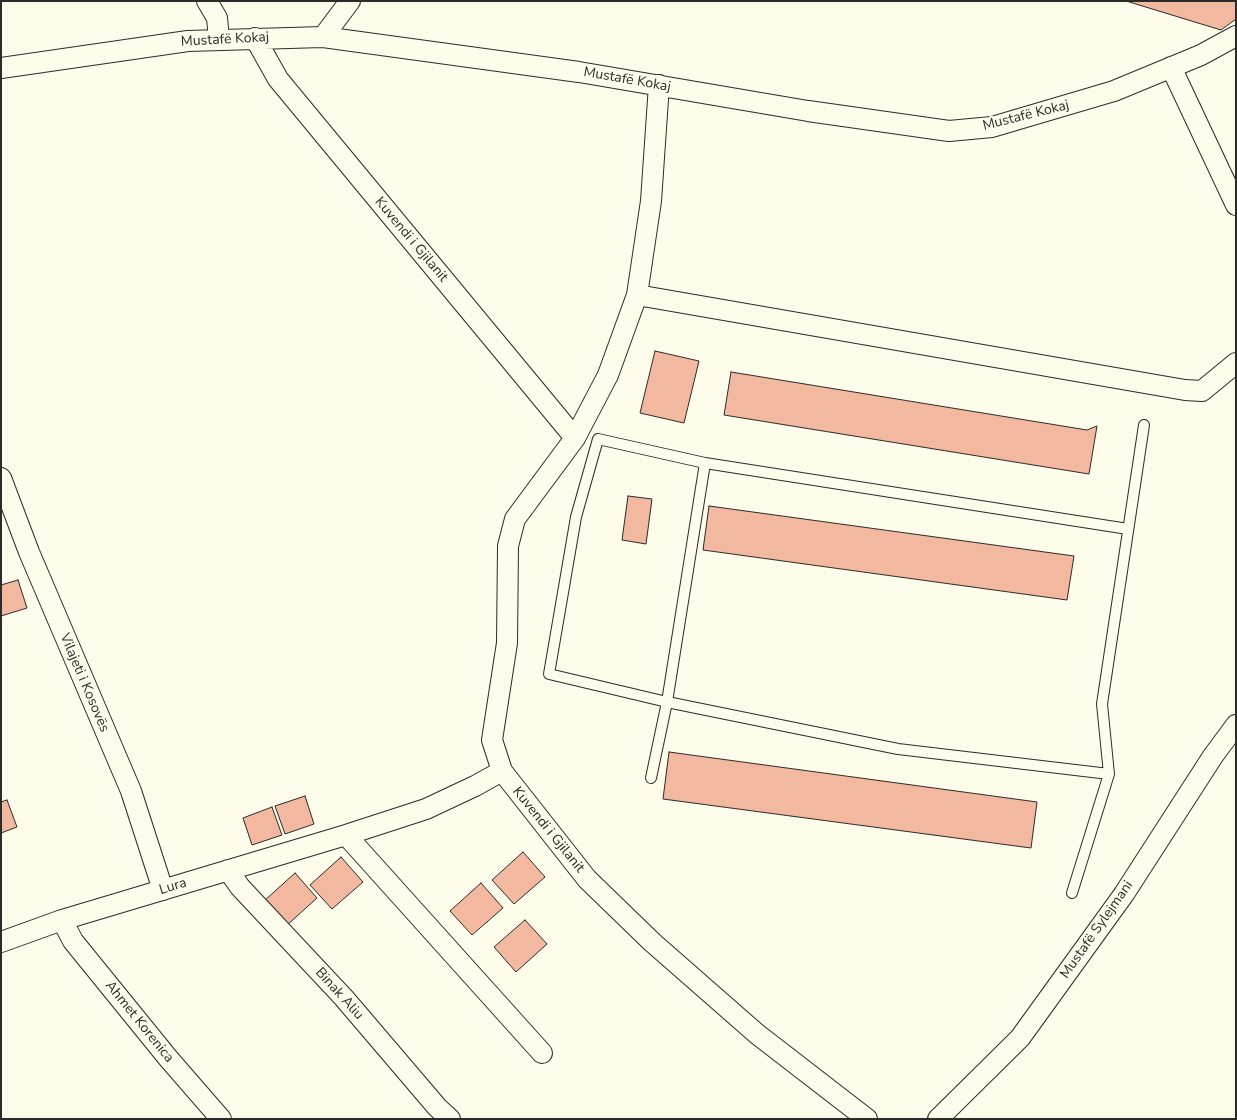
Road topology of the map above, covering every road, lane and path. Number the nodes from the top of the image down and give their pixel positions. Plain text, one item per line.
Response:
1 (207, 1) edge
2 (350, 1) edge
3 (1236, 36) edge
4 (324, 37) junction
5 (255, 38) junction
6 (219, 39) junction
7 (1172, 67) junction
8 (1, 68) edge
9 (659, 85) junction
10 (1236, 205) edge
11 (636, 295) junction
12 (1236, 362) edge
13 (1144, 425) dead end
14 (575, 438) junction
15 (598, 439) junction
16 (705, 463) junction
17 (1, 478) edge
18 (1128, 529) junction
19 (667, 702) junction
20 (1236, 726) edge
21 (502, 771) junction
22 (1109, 774) junction
23 (651, 778) dead end
24 (346, 835) junction
25 (228, 870) junction
26 (163, 890) junction
27 (1072, 893) dead end
28 (62, 920) junction
29 (2, 939) edge
30 (542, 1053) dead end
31 (221, 1119) edge
32 (450, 1119) edge
33 (867, 1119) edge
34 (938, 1119) edge

1 - 6 street
2 - 4 street
3 - 7 street, Mustafë Kokaj
4 - 5 street, Mustafë Kokaj
4 - 9 street, Mustafë Kokaj
5 - 6 street, Mustafë Kokaj
5 - 14 street, Kuvendi i Gjilanit
6 - 8 street, Mustafë Kokaj
7 - 9 street, Mustafë Kokaj
7 - 10 street
9 - 11 street
11 - 12 street
11 - 14 street
13 - 18 lane
14 - 15 lane
14 - 21 street, Kuvendi i Gjilanit
15 - 16 lane
15 - 19 lane
16 - 18 lane
16 - 19 lane
17 - 26 street, Vilajeti i Kosovës
18 - 22 lane
19 - 22 lane
19 - 23 lane
20 - 34 street, Mustafë Sylejmani
21 - 24 street, Lura
21 - 33 street, Kuvendi i Gjilanit
22 - 27 lane
24 - 25 street, Lura
24 - 30 street
25 - 26 street, Lura
25 - 32 street, Binak Aliu
26 - 28 street, Lura
28 - 29 street, Lura
28 - 31 street, Ahmet Korenica

